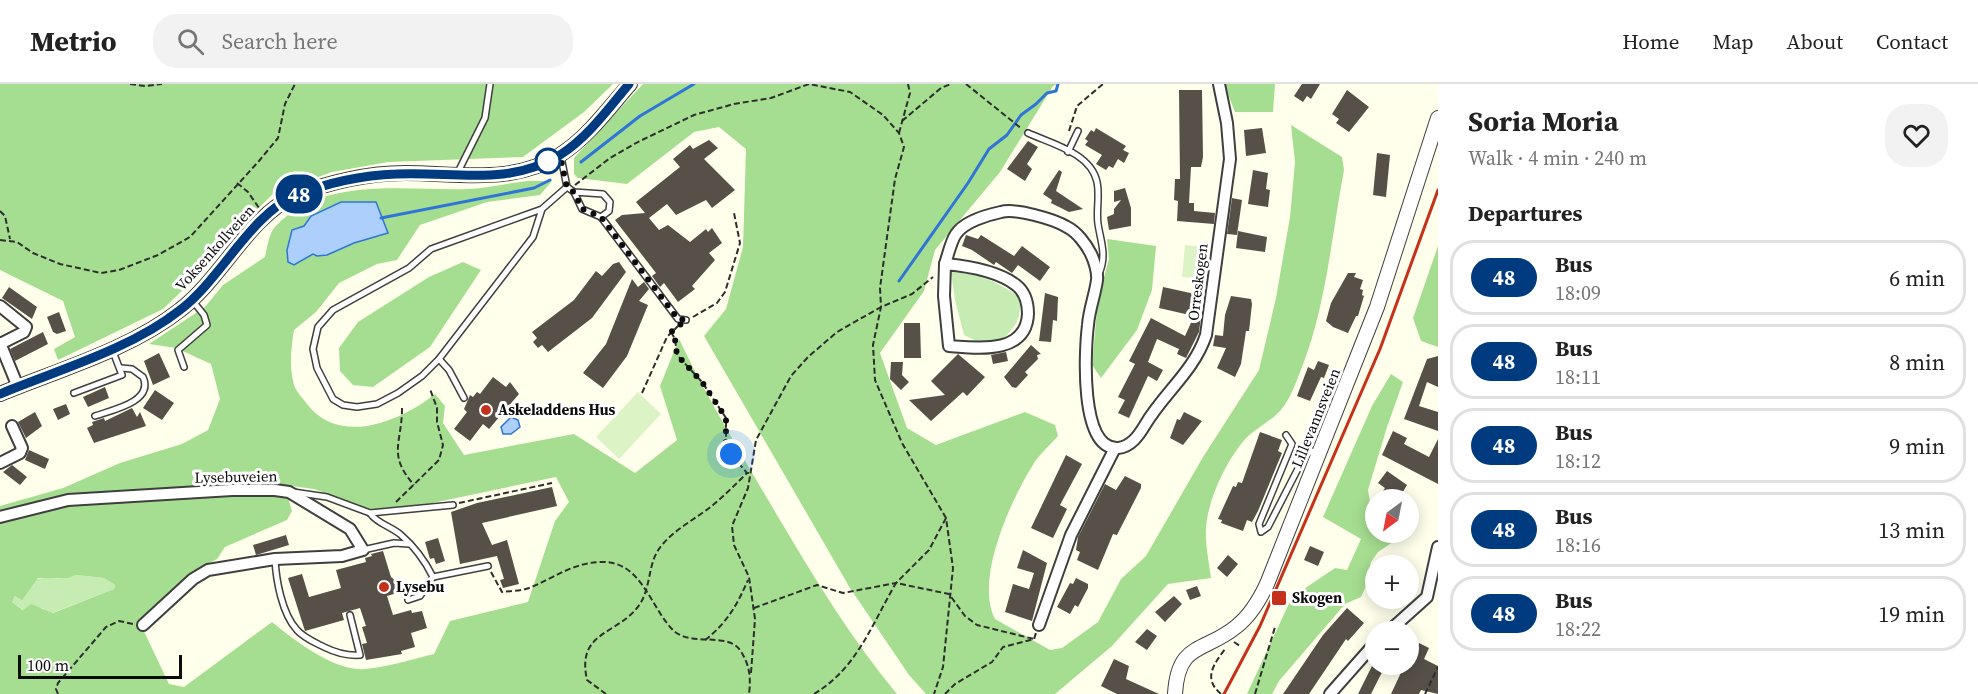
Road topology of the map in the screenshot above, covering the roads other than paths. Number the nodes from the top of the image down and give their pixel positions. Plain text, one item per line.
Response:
1 (490, 84) edge
2 (630, 84) edge
3 (1219, 84) edge
4 (1438, 118) edge
5 (1078, 131) dead end
6 (1028, 133) road end
7 (1068, 152) junction
8 (560, 155) junction
9 (457, 177) junction
10 (570, 190) junction
11 (542, 209) junction
12 (601, 217) junction
13 (945, 264) junction
14 (1097, 278) junction
15 (192, 300) junction
16 (0, 306) edge
17 (686, 320) road end
18 (0, 344) edge
19 (111, 348) junction
20 (439, 359) junction
21 (184, 367) dead end
22 (121, 368) junction
23 (18, 387) junction
24 (74, 393) dead end
25 (0, 394) edge
26 (464, 398) dead end
27 (95, 416) dead end
28 (12, 426) dead end
29 (1286, 435) dead end
30 (1115, 447) junction
31 (1319, 453) junction
32 (0, 463) edge
33 (289, 492) junction
34 (453, 505) road end
35 (370, 513) junction
36 (0, 517) edge
37 (409, 544) junction
38 (1438, 547) edge
39 (363, 550) junction
40 (275, 559) junction
41 (488, 567) road end
42 (433, 577) junction
43 (408, 600) road end
44 (350, 615) dead end
45 (1400, 621) edge
46 (144, 625) road end
47 (1039, 625) road end
48 (1365, 654) edge
49 (1175, 694) edge
50 (1330, 694) edge

1 - 9 lane
2 - 8 street, Voksenkollveien
3 - 30 street, Orreskogen
4 - 31 street, Lillevannsveien
5 - 7 lane
6 - 7 lane
7 - 14 lane
8 - 9 street, Voksenkollveien
8 - 10 lane
9 - 15 street, Voksenkollveien
10 - 11 lane
10 - 12 lane
10 - 12 lane
11 - 20 lane
11 - 20 lane
12 - 17 lane
13 - 13 street
13 - 14 street
14 - 30 street
15 - 19 street, Voksenkollveien
15 - 21 lane
16 - 18 street
18 - 23 street
19 - 22 lane
19 - 23 street, Voksenkollveien
20 - 26 lane
22 - 24 lane
22 - 27 lane
23 - 25 street, Voksenkollveien
28 - 32 street
29 - 31 lane
30 - 47 street
31 - 49 street, Lillevannsveien
33 - 35 lane
33 - 36 street, Lysebuveien
33 - 39 street, Lysebuveien
34 - 35 lane
35 - 37 lane
37 - 39 lane
37 - 42 lane
38 - 45 street
39 - 40 street
40 - 44 lane
40 - 46 street
41 - 42 lane
42 - 43 lane
48 - 50 street

